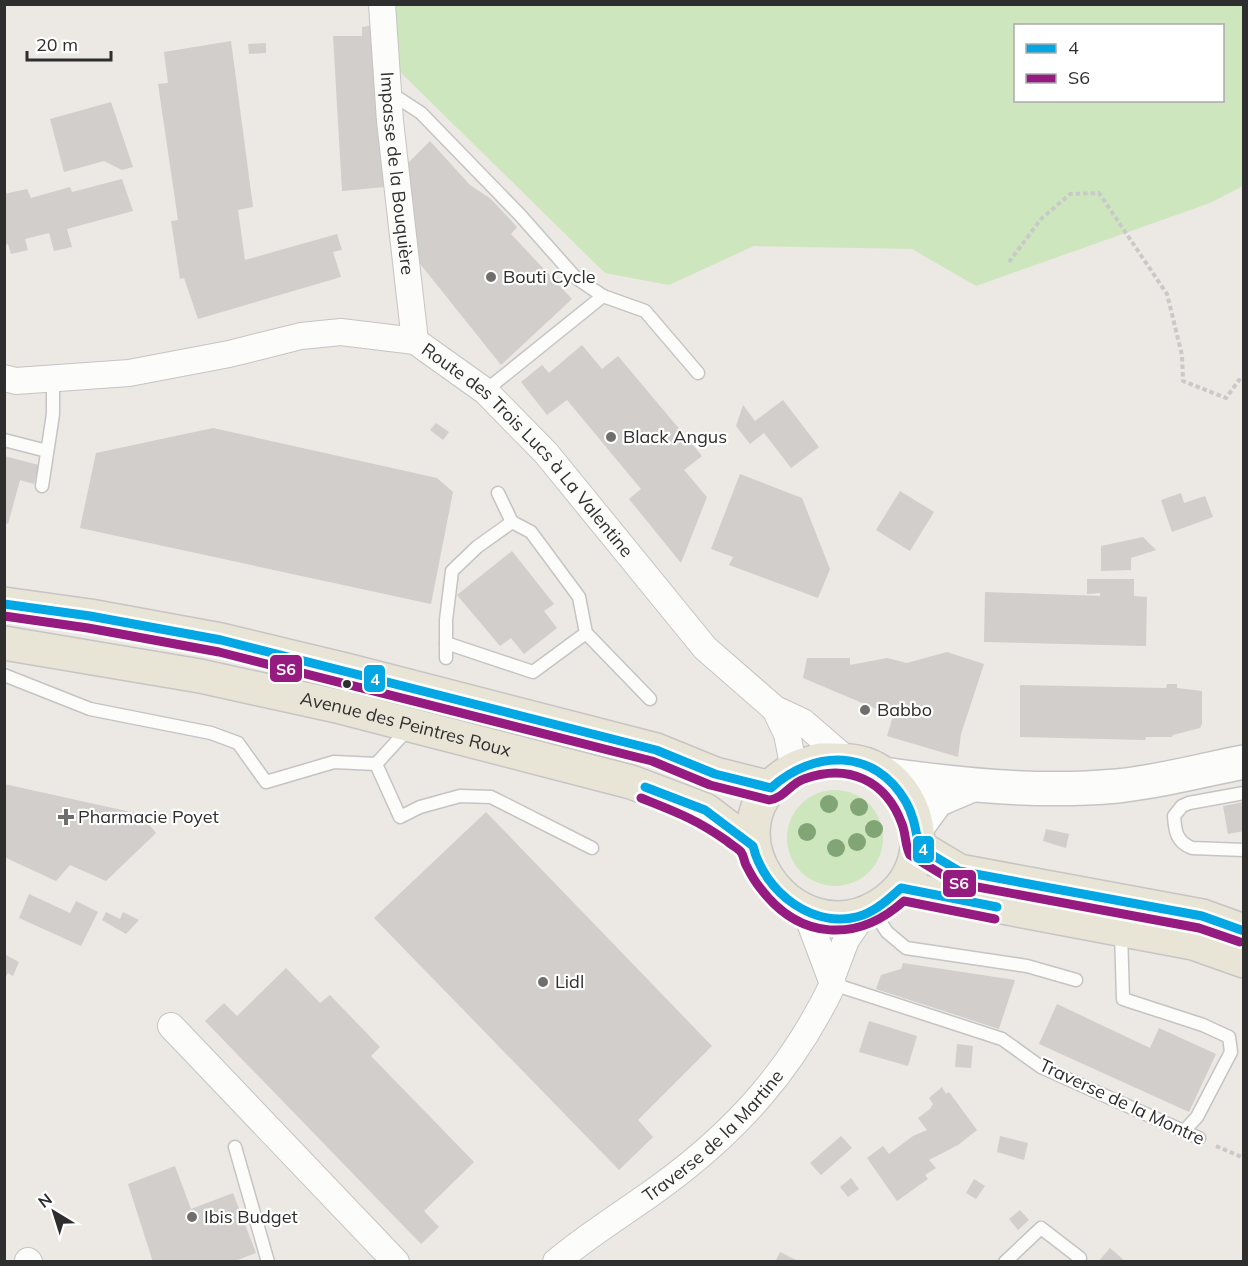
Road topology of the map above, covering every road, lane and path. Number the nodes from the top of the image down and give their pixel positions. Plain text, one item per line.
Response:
1 (382, 4) edge
2 (387, 91) junction
3 (1009, 262) dead end
4 (603, 296) junction
5 (415, 341) junction
6 (698, 373) dead end
7 (4, 378) edge
8 (53, 378) junction
9 (1244, 382) edge
10 (485, 391) junction
11 (4, 440) edge
12 (46, 452) junction
13 (42, 486) dead end
14 (498, 493) dead end
15 (512, 522) junction
16 (4, 604) edge
17 (586, 633) junction
18 (4, 643) edge
19 (446, 643) junction
20 (447, 658) dead end
21 (4, 675) edge
22 (650, 699) dead end
23 (775, 709) junction
24 (411, 726) junction
25 (847, 760) junction
26 (1244, 762) edge
27 (376, 764) junction
28 (883, 774) junction
29 (783, 778) junction
30 (970, 786) junction
31 (1244, 793) edge
32 (918, 837) junction
33 (753, 846) junction
34 (592, 848) dead end
35 (1244, 850) edge
36 (901, 888) junction
37 (806, 912) junction
38 (868, 912) junction
39 (1240, 926) edge
40 (1121, 930) junction
41 (1244, 962) edge
42 (832, 980) junction
43 (1076, 980) dead end
44 (171, 1026) dead end
45 (1184, 1131) junction
46 (1199, 1138) joint
47 (234, 1147) dead end
48 (1244, 1158) edge
49 (268, 1262) edge
50 (396, 1262) edge
51 (556, 1262) edge
52 (1005, 1262) edge
53 (1077, 1262) edge

1 - 2 street, Impasse de la Bouquière
2 - 4 lane
2 - 5 street, Impasse de la Bouquière
3 - 9 path
4 - 6 lane
4 - 10 lane
5 - 8 street, Route des Trois Lucs à La Valentine
5 - 10 street, Route des Trois Lucs à La Valentine
7 - 8 street, Route des Trois Lucs à La Valentine
8 - 12 lane
10 - 23 street, Route des Trois Lucs à La Valentine
11 - 12 lane
12 - 13 lane
14 - 15 lane
15 - 17 lane
15 - 19 lane
16 - 29 main road
17 - 19 lane
17 - 22 lane
18 - 24 main road, Avenue des Peintres Roux
19 - 20 lane
21 - 27 lane
23 - 25 street, Route des Trois Lucs à La Valentine
23 - 29 street, Route des Trois Lucs à La Valentine
24 - 27 lane
24 - 33 main road, Avenue des Peintres Roux
25 - 28 main road
25 - 29 main road
26 - 30 street
27 - 34 lane
28 - 30 street
28 - 32 main road
29 - 33 main road
30 - 32 street
31 - 35 lane
32 - 36 main road
32 - 39 main road
33 - 37 main road
36 - 38 main road
36 - 40 main road
37 - 38 main road
37 - 42 street
38 - 42 street, Traverse de la Martine
38 - 43 lane
40 - 41 main road
40 - 45 lane
42 - 45 lane, Traverse de la Montre
42 - 51 street, Traverse de la Martine
44 - 50 street
45 - 46 lane, Traverse de la Montre
46 - 48 path, Traverse de la Montre
47 - 49 lane
52 - 53 lane

